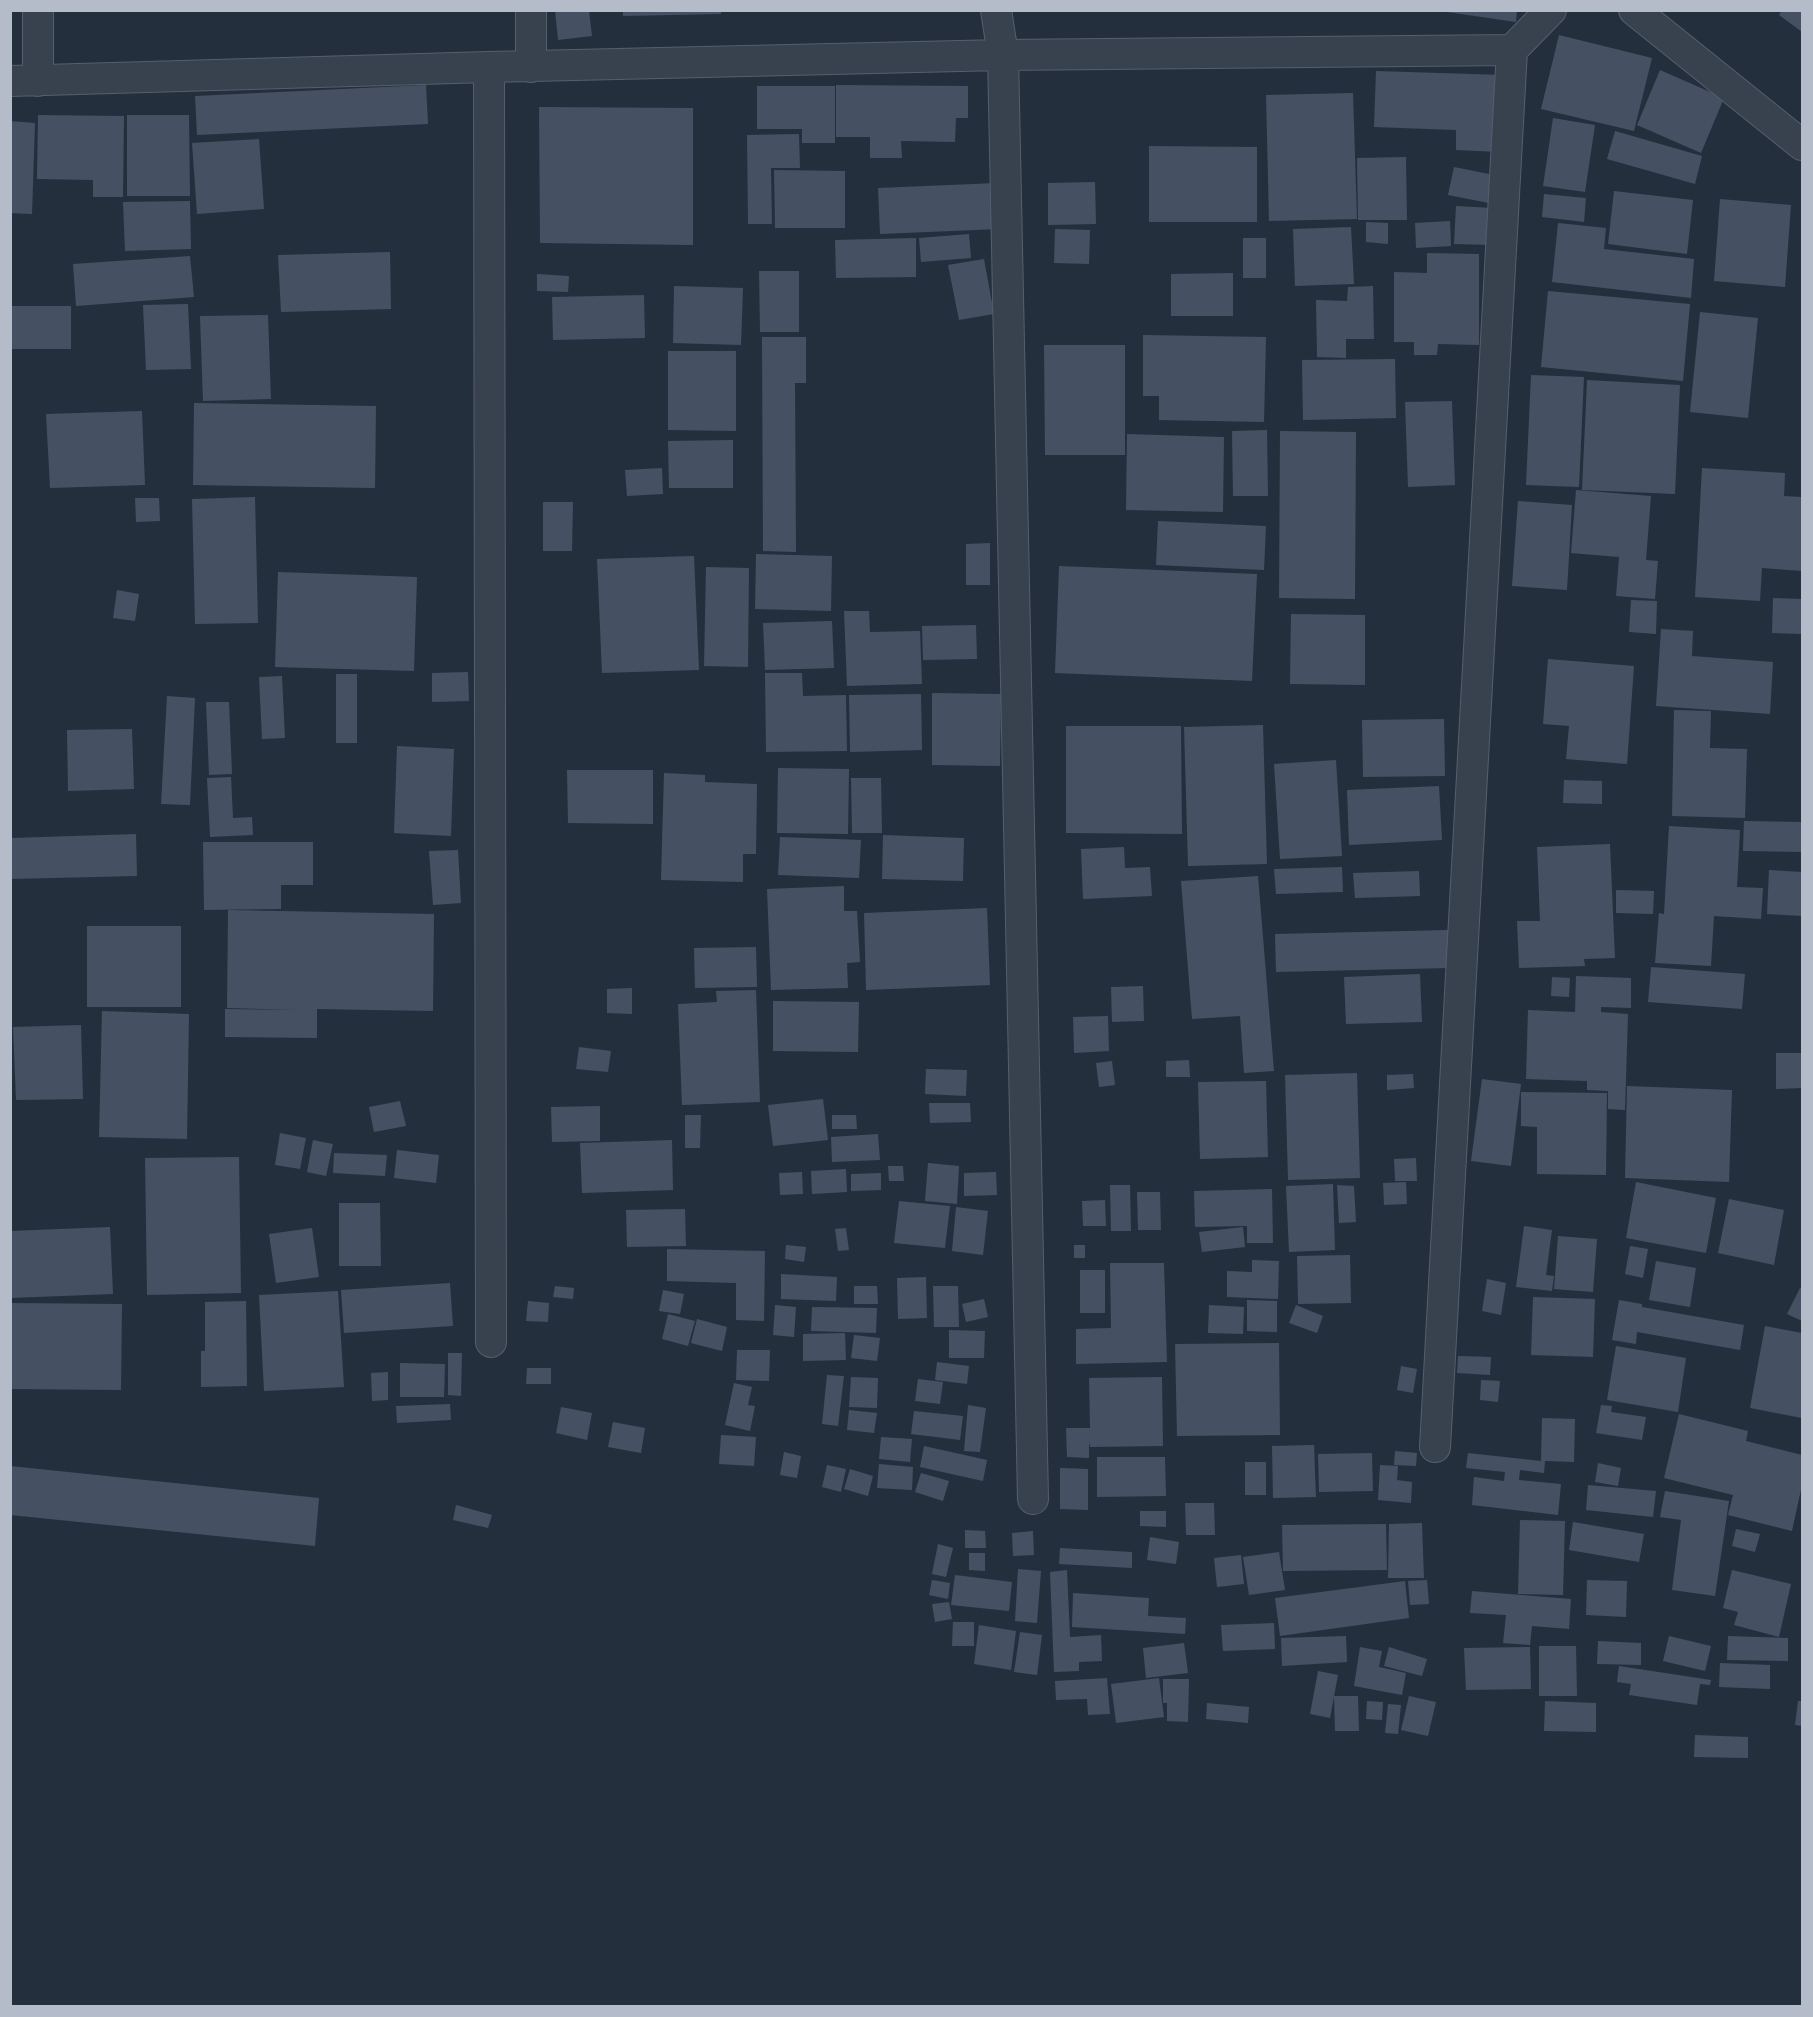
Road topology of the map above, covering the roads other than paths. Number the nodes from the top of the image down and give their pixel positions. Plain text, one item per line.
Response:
1 (38, 10) edge
2 (531, 10) edge
3 (996, 10) edge
4 (1551, 10) edge
5 (1634, 10) edge
6 (1512, 50) junction
7 (1004, 55) junction
8 (489, 67) junction
9 (531, 67) junction
10 (24, 81) edge
11 (1803, 145) edge
12 (491, 1342) dead end
13 (1435, 1447) dead end
14 (1033, 1499) dead end

1 - 10 street
2 - 9 street
3 - 7 street
4 - 6 street
5 - 11 street
6 - 7 street
6 - 13 street
7 - 9 street
7 - 14 street
8 - 9 street
8 - 10 street
8 - 12 street

